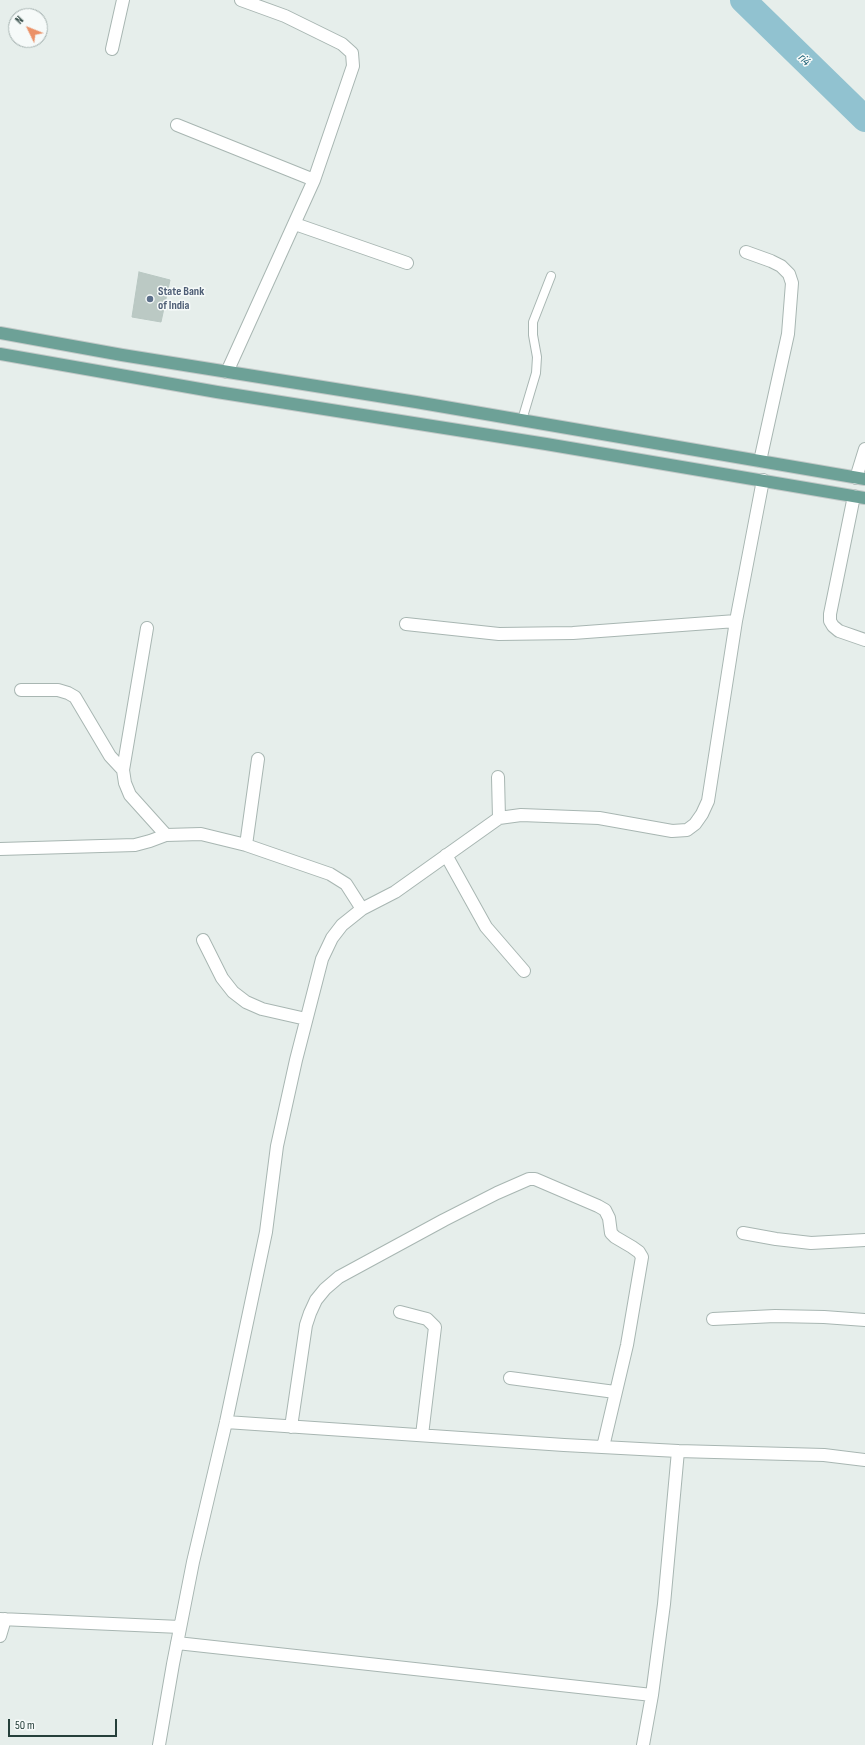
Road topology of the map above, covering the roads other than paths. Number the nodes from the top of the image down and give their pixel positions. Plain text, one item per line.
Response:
1 (124, 0) edge
2 (241, 0) edge
3 (112, 49) dead end
4 (176, 124) dead end
5 (314, 180) junction
6 (295, 224) junction
7 (746, 252) dead end
8 (407, 263) dead end
9 (550, 276) dead end
10 (0, 333) edge
11 (0, 354) edge
12 (228, 372) junction
13 (522, 420) junction
14 (865, 449) edge
15 (760, 461) junction
16 (860, 479) edge
17 (763, 480) junction
18 (860, 497) edge
19 (736, 621) junction
20 (406, 624) dead end
21 (147, 628) dead end
22 (865, 640) edge
23 (21, 690) dead end
24 (258, 759) dead end
25 (123, 770) junction
26 (498, 777) dead end
27 (499, 818) junction
28 (166, 834) junction
29 (246, 845) junction
30 (0, 849) edge
31 (446, 855) junction
32 (362, 909) junction
33 (203, 940) dead end
34 (524, 971) dead end
35 (306, 1019) junction
36 (743, 1233) dead end
37 (865, 1240) edge
38 (400, 1312) dead end
39 (713, 1320) dead end
40 (865, 1320) edge
41 (510, 1378) dead end
42 (615, 1392) junction
43 (226, 1422) junction
44 (291, 1427) junction
45 (422, 1435) junction
46 (603, 1447) junction
47 (678, 1451) junction
48 (865, 1460) edge
49 (2, 1619) edge
50 (180, 1627) junction
51 (0, 1636) edge
52 (177, 1643) junction
53 (652, 1695) junction
54 (159, 1745) edge
55 (643, 1745) edge

1 - 3 street
2 - 5 street
4 - 5 street
5 - 6 street
6 - 8 street
6 - 12 street
7 - 15 street
9 - 13 lane
10 - 12 main road
11 - 17 main road
12 - 13 main road
13 - 15 main road
14 - 16 street
15 - 16 main road
17 - 18 main road
17 - 19 street
18 - 22 street
19 - 20 street
19 - 27 street
21 - 25 street
23 - 25 street
24 - 29 street
25 - 28 street
26 - 27 street
27 - 31 street
28 - 29 street
28 - 30 street
29 - 32 street
31 - 32 street
31 - 34 street
32 - 35 street
33 - 35 street
35 - 43 street
36 - 37 street
38 - 45 street
39 - 40 street
41 - 42 street
42 - 44 street
42 - 46 street
43 - 44 street
43 - 50 street
44 - 45 street
45 - 46 street
46 - 47 street
47 - 48 street
47 - 53 street
49 - 50 street
49 - 51 street
50 - 52 street
52 - 53 street
52 - 54 street
53 - 55 street

